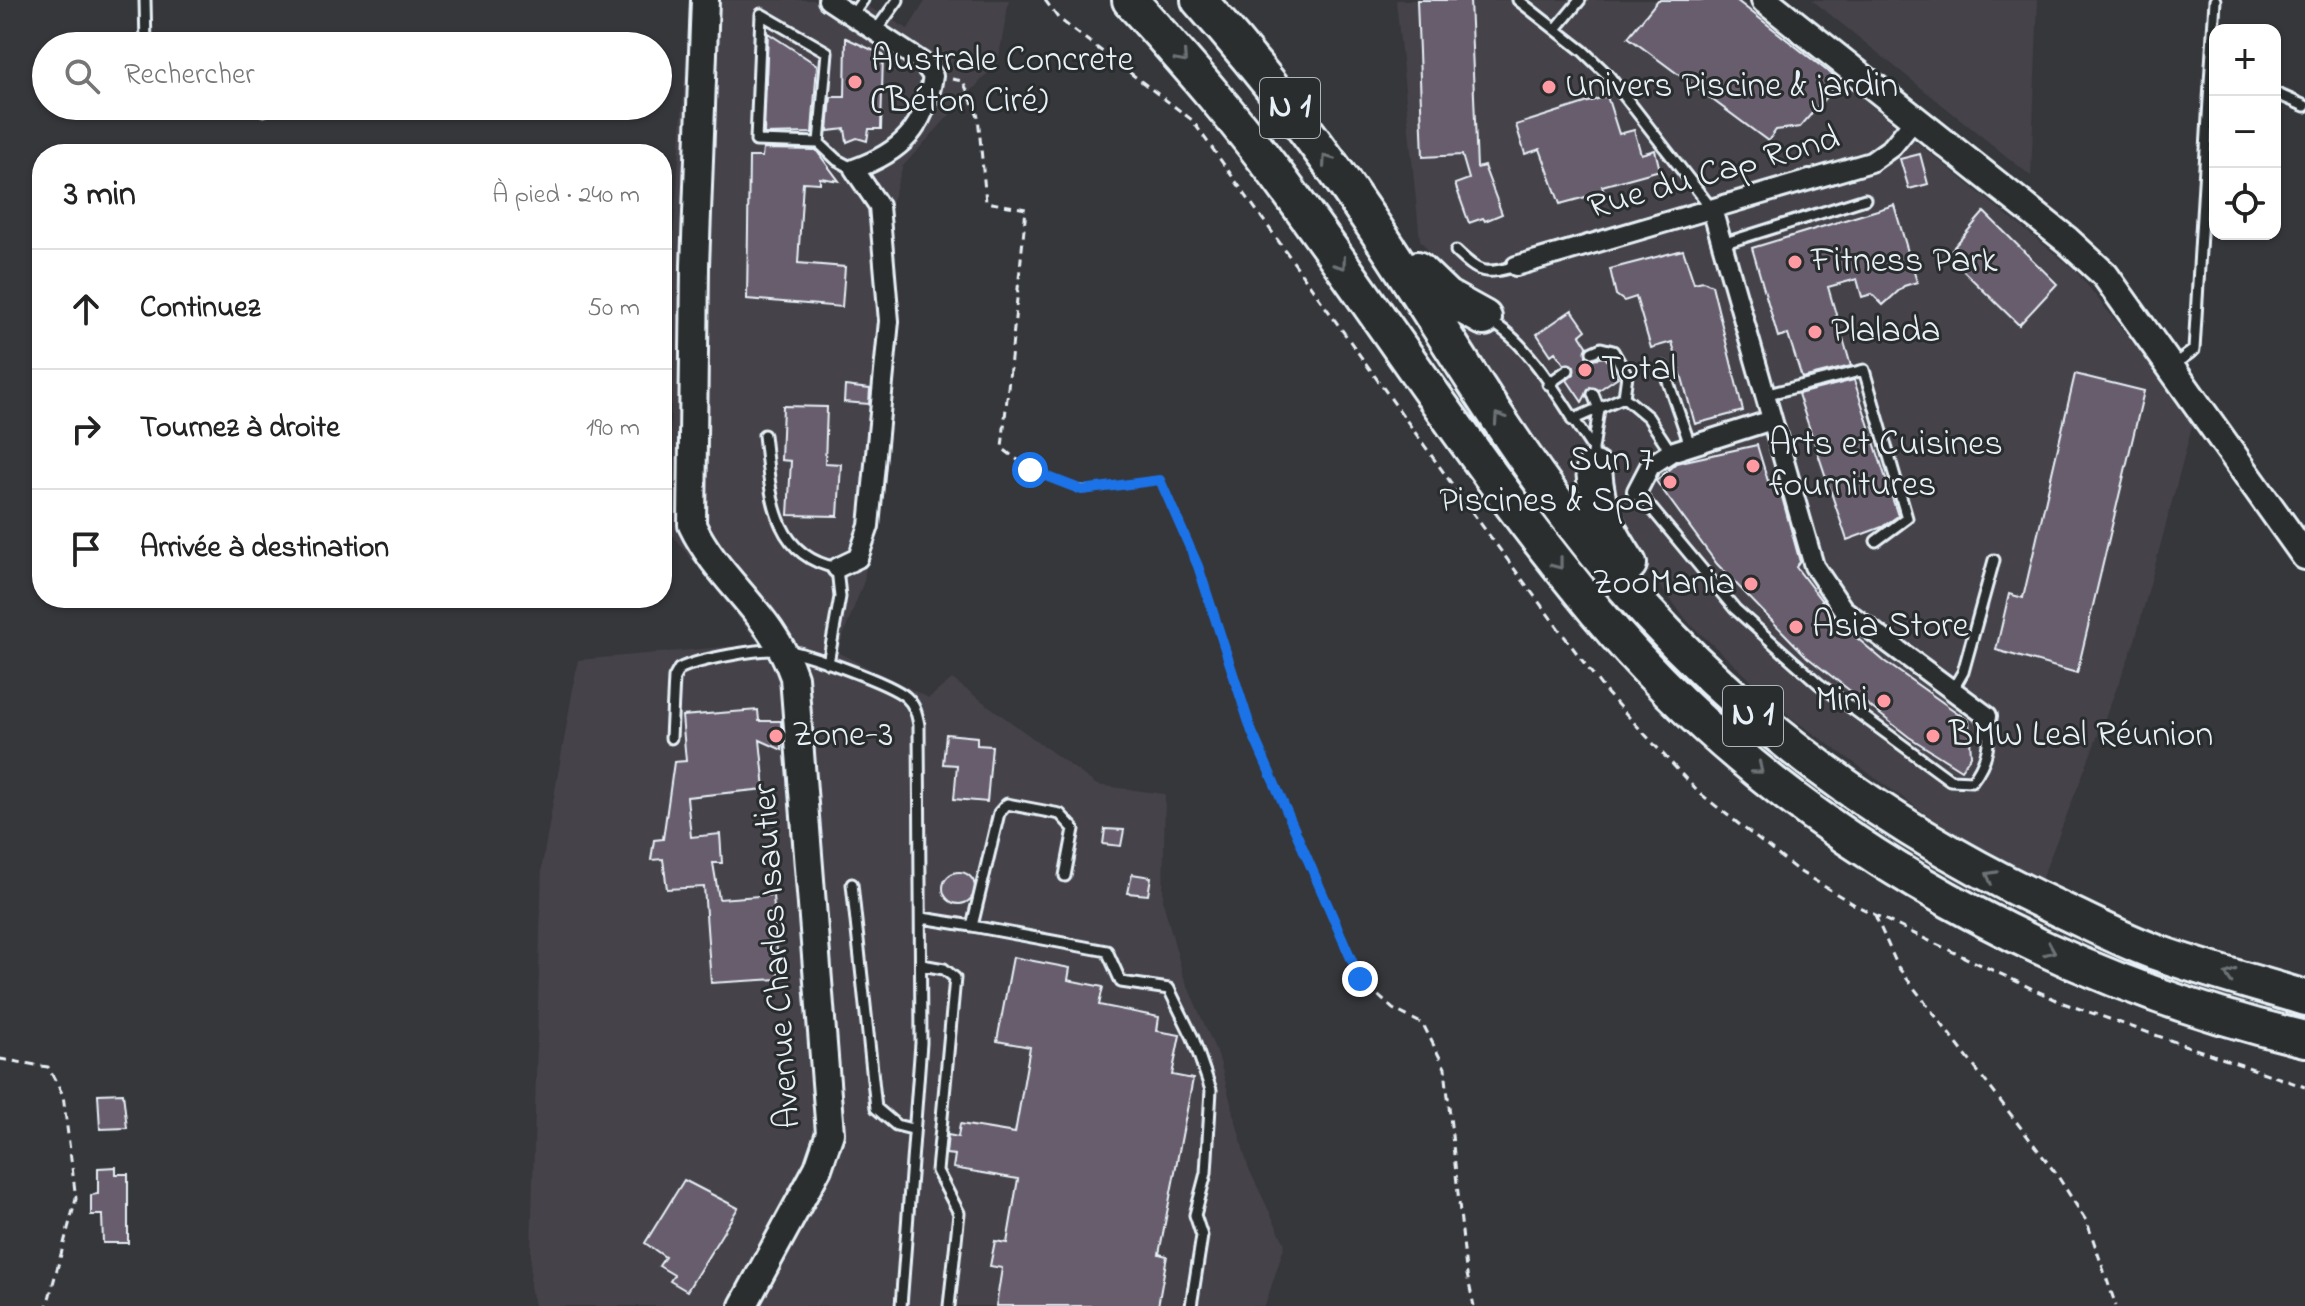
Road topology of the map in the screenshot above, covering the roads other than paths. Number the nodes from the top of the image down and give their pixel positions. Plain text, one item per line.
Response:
1 (145, 0) edge
2 (705, 0) edge
3 (828, 0) edge
4 (898, 0) edge
5 (1130, 0) edge
6 (1199, 0) edge
7 (1518, 0) edge
8 (1580, 0) edge
9 (1765, 0) edge
10 (2215, 0) edge
11 (858, 7) edge
12 (2214, 24) edge
13 (877, 29) junction
14 (1556, 29) junction
15 (146, 32) edge
16 (2210, 96) edge
17 (2281, 96) edge
18 (2305, 106) edge
19 (1915, 119) junction
20 (819, 143) junction
21 (854, 169) junction
22 (1865, 199) dead end
23 (1712, 209) junction
24 (1372, 223) junction
25 (1722, 244) junction
26 (1456, 251) dead end
27 (1516, 266) joint
28 (1484, 318) joint
29 (1592, 352) dead end
30 (2172, 366) junction
31 (1663, 367) dead end
32 (1568, 370) dead end
33 (1548, 384) junction
34 (1593, 394) dead end
35 (1764, 395) junction
36 (1624, 397) junction
37 (1599, 409) junction
38 (1572, 420) junction
39 (1772, 420) junction
40 (764, 435) dead end
41 (1690, 445) junction
42 (1671, 452) junction
43 (1594, 459) junction
44 (1637, 491) joint
45 (1876, 541) dead end
46 (2305, 556) edge
47 (1994, 560) dead end
48 (837, 568) junction
49 (784, 650) junction
50 (828, 663) junction
51 (1953, 689) junction
52 (1987, 716) joint
53 (671, 738) dead end
54 (1935, 843) junction
55 (1065, 876) dead end
56 (852, 884) dead end
57 (922, 918) junction
58 (972, 926) junction
59 (922, 965) junction
60 (2305, 998) edge
61 (2305, 1039) edge
62 (912, 1129) junction
63 (743, 1306) edge
64 (901, 1306) edge
65 (949, 1306) edge
66 (1191, 1306) edge

1 - 15 lane
2 - 49 street, Avenue Charles Isautier
3 - 11 street
4 - 13 lane
5 -> 61 highway, N 1
24 -> 6 highway, N 1
7 - 14 lane
8 - 14 lane
9 - 19 street
10 - 12 lane
11 - 13 street
13 - 21 street
14 - 23 lane
16 - 30 lane
17 - 18 lane
19 - 23 street, Rue du Cap Rond
19 - 30 street
20 - 20 lane
20 - 21 lane
21 - 48 street
22 - 25 lane
23 - 25 street
23 - 27 street, Rue du Cap Rond
24 - 28 highway
54 -> 24 highway, N 1
25 - 35 street
26 - 27 lane
28 - 33 lane
29 - 36 lane
30 - 46 street
31 - 41 lane
32 - 33 lane
33 - 38 lane
34 - 37 lane
35 - 39 street
35 - 45 lane
36 - 37 lane
36 - 42 lane
37 - 38 lane
37 - 43 lane
38 - 43 lane
39 - 41 street
39 - 51 street
40 - 48 lane
41 - 42 street
42 - 44 street
43 - 54 highway
44 - 52 lane
47 - 51 lane
48 - 50 lane
49 - 50 lane
49 - 53 lane
49 - 63 street, Avenue Charles Isautier
50 - 57 lane
51 - 52 street
60 -> 54 highway, N 1
55 - 58 lane
56 - 62 lane
57 - 58 lane
57 - 59 lane
58 - 66 lane
59 - 62 lane
59 - 65 lane
62 - 64 lane

